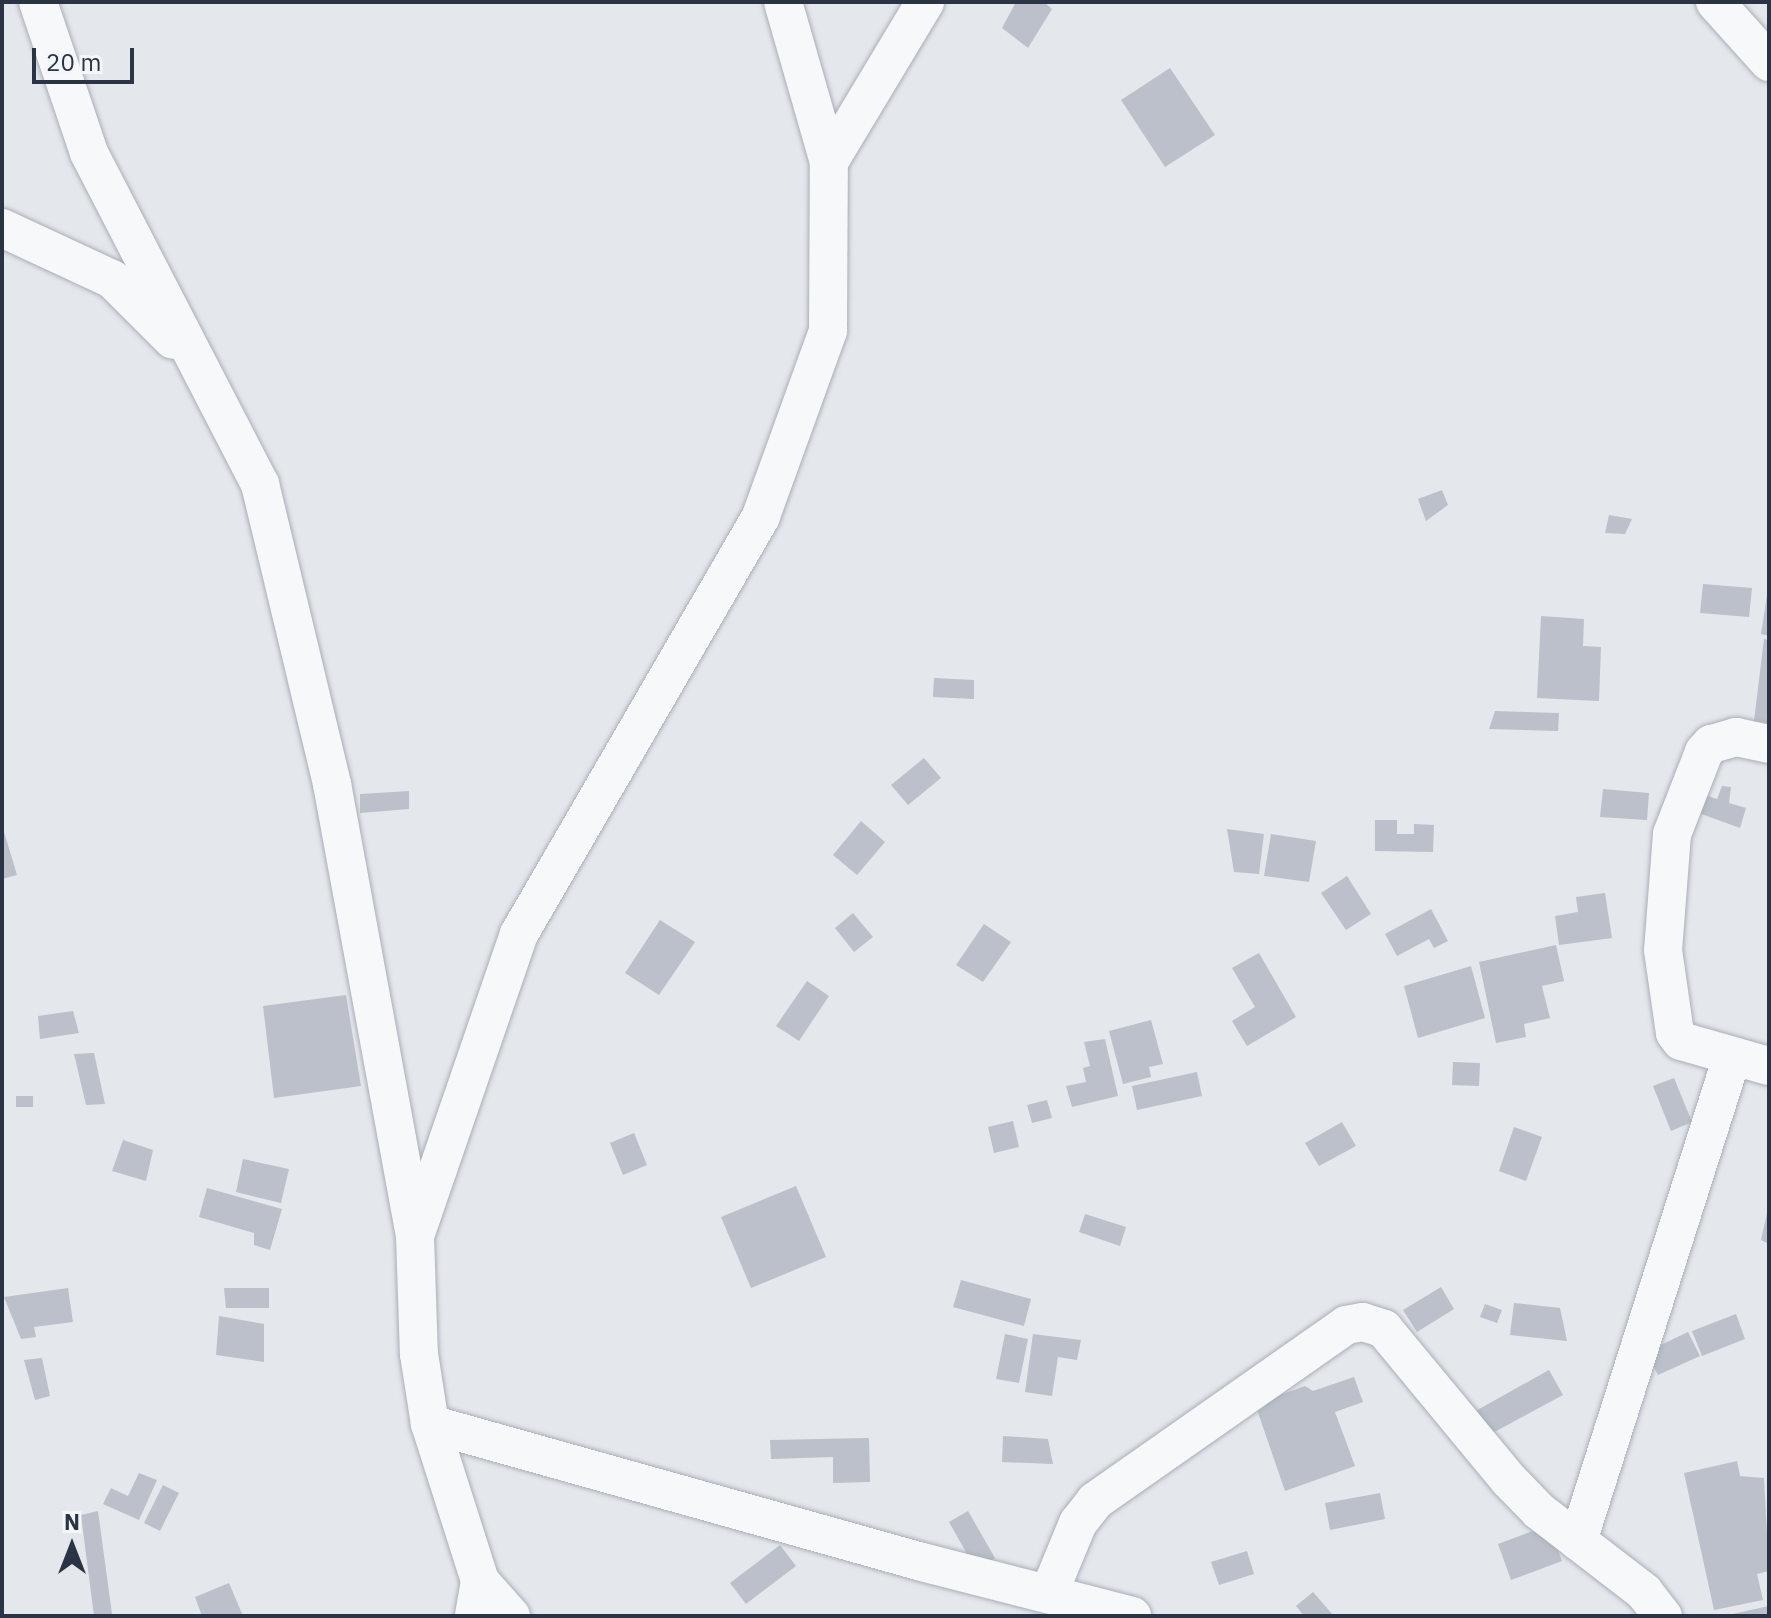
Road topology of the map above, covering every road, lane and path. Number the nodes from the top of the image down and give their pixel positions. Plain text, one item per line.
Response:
1 (38, 2) edge
2 (783, 2) edge
3 (925, 2) edge
4 (1715, 2) edge
5 (1769, 62) edge
6 (829, 162) junction
7 (2, 228) edge
8 (198, 365) junction
9 (1769, 744) edge
10 (1732, 1057) junction
11 (1769, 1066) edge
12 (415, 1236) junction
13 (430, 1424) junction
14 (1578, 1541) junction
15 (1049, 1593) junction
16 (477, 1598) edge
17 (511, 1616) edge
18 (1132, 1616) edge
19 (1663, 1616) edge

1 - 8 street
2 - 6 street
3 - 6 street
4 - 5 street
6 - 12 street
7 - 8 street
8 - 12 street
9 - 10 street
10 - 11 street
10 - 14 street
12 - 13 street
13 - 15 street
13 - 16 street
14 - 15 street
14 - 19 street
15 - 18 street
16 - 17 street

